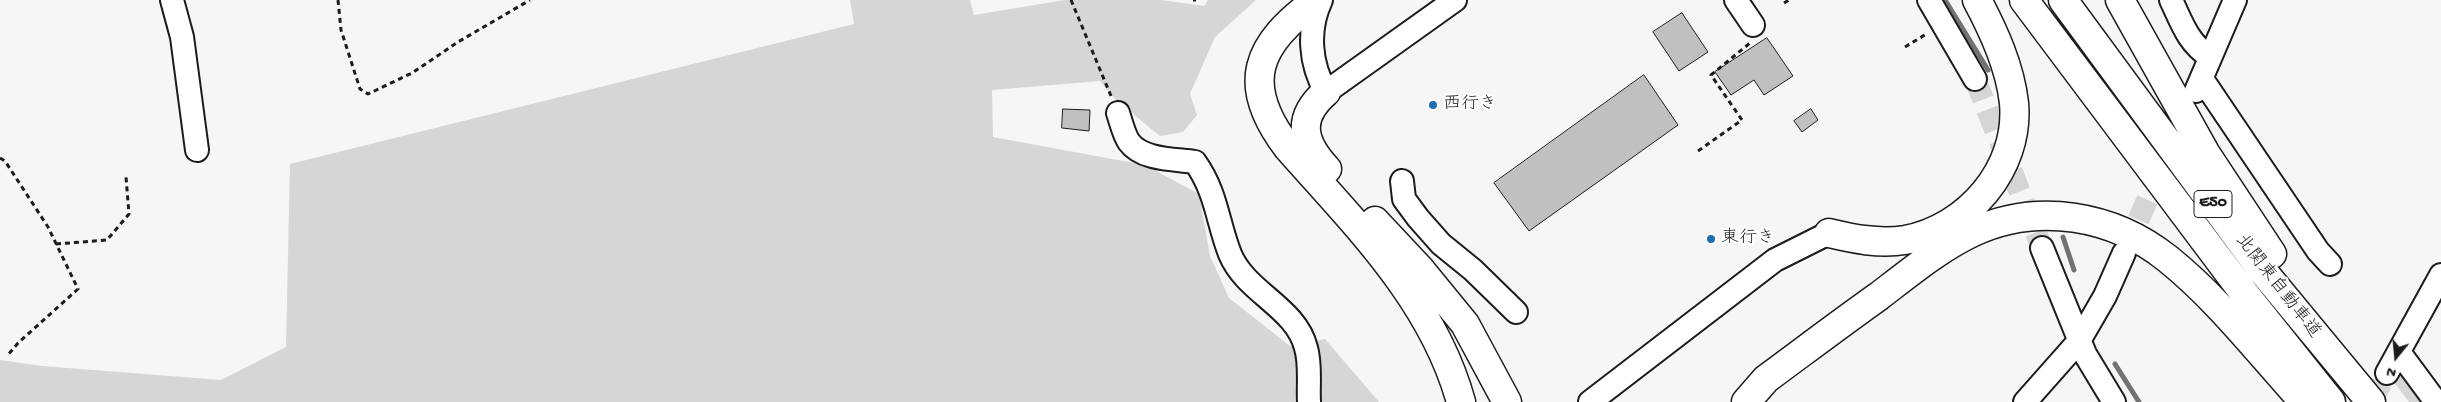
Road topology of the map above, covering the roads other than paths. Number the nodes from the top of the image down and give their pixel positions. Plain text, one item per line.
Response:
1 (172, 0) edge
2 (1317, 0) edge
3 (1321, 0) edge
4 (1454, 0) edge
5 (1736, 0) edge
6 (1929, 0) edge
7 (1977, 0) edge
8 (2024, 0) edge
9 (2063, 0) edge
10 (2120, 0) edge
11 (2171, 0) edge
12 (2235, 0) edge
13 (1753, 25) road end
14 (2210, 57) junction
15 (1975, 80) tunnel mouth
16 (1326, 92) junction
17 (1118, 113) road end
18 (197, 150) dead end
19 (1402, 181) dead end
20 (1829, 233) joint
21 (2042, 248) tunnel mouth
22 (2124, 253) tunnel mouth
23 (2330, 264) dead end
24 (2441, 275) edge
25 (1516, 312) dead end
26 (2079, 341) junction
27 (2399, 352) junction
28 (2387, 374) tunnel mouth
29 (1766, 379) junction
30 (2365, 394) edge
31 (1309, 402) edge
32 (1461, 402) edge
33 (1507, 402) edge
34 (1590, 402) edge
35 (1733, 402) edge
36 (1746, 402) edge
37 (2025, 402) edge
38 (2114, 402) edge
39 (2304, 402) edge
40 (2331, 402) edge
41 (2436, 402) edge

1 - 18 street
2 - 32 highway
3 - 16 street
4 - 16 street
5 - 13 street
6 - 15 street
7 - 20 highway
8 - 40 highway, 北関東自動車道 / E50
9 - 30 highway, 北関東自動車道 / E50
10 - 30 highway
11 - 14 street
12 - 14 street
14 - 23 street
16 - 33 highway
17 - 31 street
19 - 25 street
20 - 34 street
21 - 26 street
22 - 26 street
24 - 27 street
26 - 37 street
26 - 38 street
27 - 28 street
27 - 41 street
29 - 35 street
29 - 36 highway
29 - 39 highway

